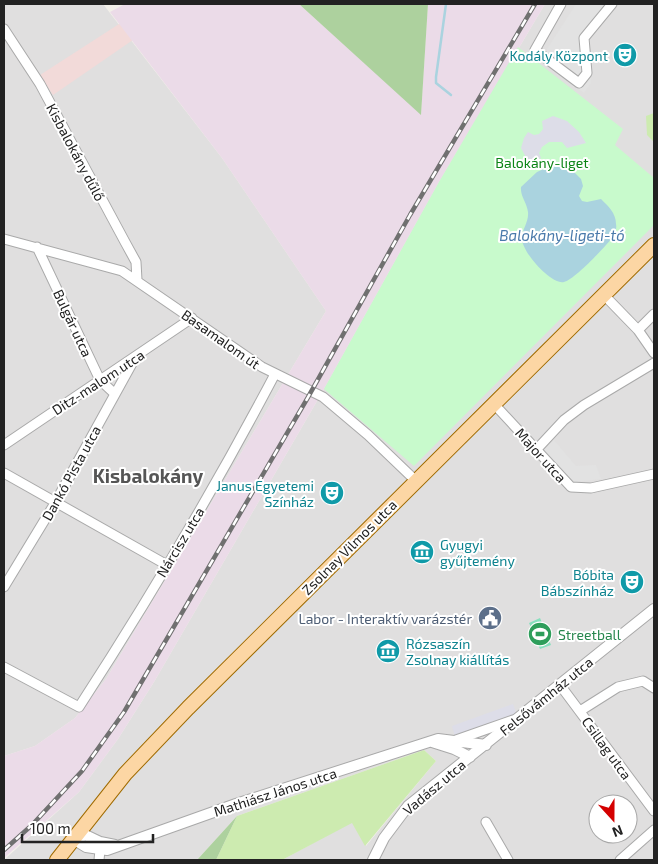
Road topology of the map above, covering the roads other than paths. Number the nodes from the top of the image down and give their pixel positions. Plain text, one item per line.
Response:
1 (561, 4) edge
2 (612, 4) edge
3 (4, 29) edge
4 (4, 239) edge
5 (654, 245) edge
6 (37, 247) junction
7 (137, 280) junction
8 (604, 295) junction
9 (654, 314) edge
10 (192, 318) junction
11 (638, 330) junction
12 (654, 352) edge
13 (135, 358) junction
14 (654, 363) edge
15 (275, 374) junction
16 (100, 380) junction
17 (115, 394) junction
18 (494, 404) junction
19 (4, 444) edge
20 (536, 450) junction
21 (4, 473) edge
22 (654, 474) edge
23 (416, 481) junction
24 (55, 503) junction
25 (167, 566) junction
26 (4, 587) edge
27 (654, 609) edge
28 (4, 667) edge
29 (560, 685) junction
30 (654, 688) edge
31 (580, 711) junction
32 (518, 718) junction
33 (456, 740) junction
34 (429, 741) junction
35 (486, 745) junction
36 (445, 746) junction
37 (470, 757) junction
38 (453, 770) junction
39 (654, 811) edge
40 (486, 822) dead end
41 (654, 830) edge
42 (76, 836) junction
43 (122, 845) junction
44 (100, 855) edge
45 (57, 860) edge
46 (373, 860) edge
47 (508, 860) edge
48 (620, 860) edge

1 - 2 street
3 - 7 street, Kisbalokány dűlő
4 - 6 street, Basamalom út
5 - 8 main road, Zsolnay Vilmos utca
6 - 7 street, Basamalom út
6 - 16 street, Bulgár utca
7 - 10 street, Basamalom út
8 - 11 street
8 - 18 main road, Zsolnay Vilmos utca
9 - 11 street
10 - 13 street, Ditz-malom utca
10 - 15 street, Basamalom út
11 - 12 street
13 - 16 street, Ditz-malom utca
13 - 17 street, Dankó Pista utca
14 - 20 street
15 - 23 street, Basamalom út
15 - 25 street, Nárcisz utca
16 - 17 street, Bulgár utca
16 - 19 street, Ditz-malom utca
17 - 24 street, Dankó Pista utca
18 - 20 street, Major utca
18 - 23 main road, Zsolnay Vilmos utca
20 - 22 street, Major utca
21 - 24 street
23 - 42 main road, Zsolnay Vilmos utca
24 - 25 street
24 - 26 street, Dankó Pista utca
25 - 28 street, Nárcisz utca
27 - 29 street, Felsővámház utca
29 - 31 street, Csillag utca
29 - 32 street, Felsővámház utca
30 - 31 street
31 - 39 street, Csillag utca
32 - 33 street, Mathiász János utca
32 - 35 street, Felsővámház utca
33 - 34 street, Mathiász János utca
33 - 35 street, Mathiász János utca
34 - 36 street
34 - 43 street, Mathiász János utca
35 - 37 street, Vadász utca
36 - 37 street
36 - 38 street
37 - 38 street, Vadász utca
38 - 46 street, Vadász utca
40 - 47 street
41 - 48 street
42 - 43 street
42 - 44 street, Mathiász János utca
42 - 45 main road, Zsolnay Vilmos utca
43 - 44 street, Mathiász János utca

